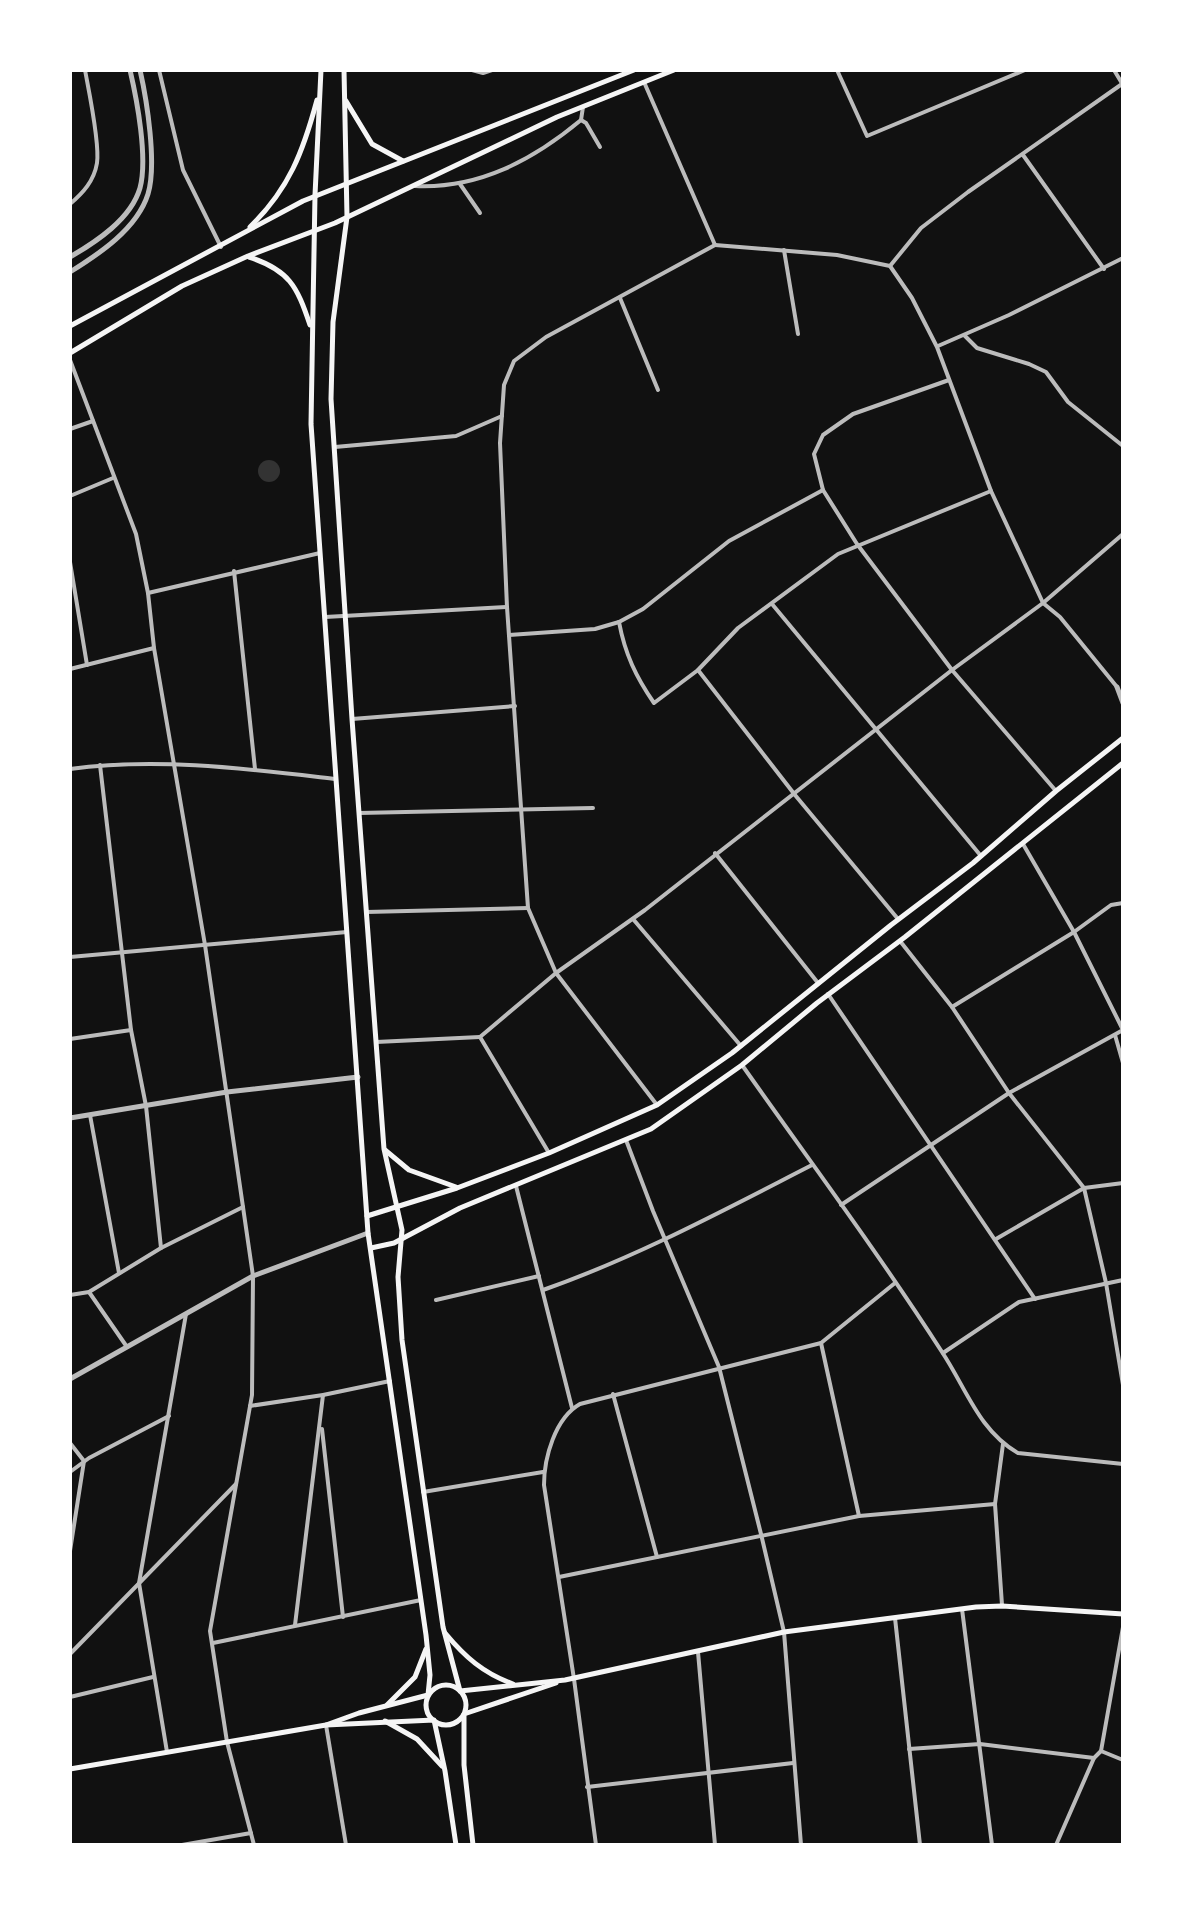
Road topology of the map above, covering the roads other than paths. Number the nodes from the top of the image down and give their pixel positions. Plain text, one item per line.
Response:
1 (85, 70) edge
2 (130, 70) edge
3 (140, 70) edge
4 (159, 70) edge
5 (321, 70) edge
6 (344, 70) edge
7 (472, 70) edge
8 (492, 70) edge
9 (634, 70) edge
10 (674, 70) edge
11 (837, 70) edge
12 (1025, 70) edge
13 (1114, 70) edge
14 (626, 72) edge
15 (644, 82) junction
16 (1123, 84) edge
17 (321, 87) junction
18 (344, 98) junction
19 (583, 107) junction
20 (581, 120) junction
21 (600, 147) dead end
22 (1023, 155) junction
23 (404, 161) junction
24 (347, 182) junction
25 (460, 184) junction
26 (409, 186) junction
27 (315, 195) junction
28 (70, 204) edge
29 (480, 213) dead end
30 (347, 217) junction
31 (315, 230) junction
32 (246, 232) junction
33 (715, 245) junction
34 (221, 247) junction
35 (784, 250) junction
36 (248, 256) junction
37 (70, 257) edge
38 (1123, 258) edge
39 (890, 266) junction
40 (1104, 269) junction
41 (70, 272) edge
42 (620, 298) junction
43 (70, 326) edge
44 (312, 332) junction
45 (798, 334) dead end
46 (965, 336) junction
47 (937, 347) junction
48 (70, 353) edge
49 (70, 360) edge
50 (949, 380) junction
51 (658, 390) dead end
52 (502, 416) junction
53 (93, 421) junction
54 (70, 429) edge
55 (1123, 446) edge
56 (335, 447) junction
57 (113, 478) junction
58 (823, 490) junction
59 (991, 491) junction
60 (70, 496) edge
61 (1123, 534) edge
62 (857, 544) junction
63 (320, 553) junction
64 (70, 562) edge
65 (234, 571) junction
66 (72, 583) edge
67 (148, 593) junction
68 (1043, 603) junction
69 (772, 604) junction
70 (507, 607) junction
71 (345, 615) junction
72 (325, 617) junction
73 (619, 622) junction
74 (509, 635) junction
75 (154, 648) junction
76 (87, 665) junction
77 (70, 669) edge
78 (698, 670) junction
79 (952, 670) junction
80 (1117, 687) junction
81 (1123, 691) edge
82 (1123, 703) edge
83 (515, 706) junction
84 (352, 719) junction
85 (875, 730) junction
86 (1123, 738) edge
87 (1123, 763) edge
88 (100, 765) junction
89 (174, 765) junction
90 (70, 769) edge
91 (255, 769) junction
92 (336, 779) junction
93 (1056, 791) junction
94 (795, 795) junction
95 (593, 808) dead end
96 (520, 810) junction
97 (359, 813) junction
98 (1022, 842) junction
99 (715, 853) junction
100 (981, 856) junction
101 (1123, 903) edge
102 (528, 908) junction
103 (366, 912) junction
104 (633, 919) junction
105 (898, 919) junction
106 (347, 932) junction
107 (1074, 932) junction
108 (900, 941) junction
109 (205, 945) junction
110 (122, 952) junction
111 (70, 957) edge
112 (556, 973) junction
113 (818, 983) junction
114 (828, 994) junction
115 (952, 1007) junction
116 (131, 1030) junction
117 (1123, 1030) edge
118 (1115, 1034) junction
119 (480, 1037) junction
120 (70, 1039) edge
121 (376, 1042) junction
122 (741, 1046) junction
123 (1123, 1063) edge
124 (742, 1065) junction
125 (359, 1077) junction
126 (227, 1092) junction
127 (1009, 1093) junction
128 (657, 1105) junction
129 (146, 1106) junction
130 (90, 1115) junction
131 (70, 1118) edge
132 (626, 1140) junction
133 (930, 1146) junction
134 (384, 1149) junction
135 (549, 1153) junction
136 (812, 1165) junction
137 (1123, 1183) edge
138 (515, 1184) junction
139 (457, 1188) junction
140 (1084, 1188) junction
141 (841, 1205) junction
142 (243, 1207) junction
143 (396, 1207) junction
144 (367, 1216) junction
145 (368, 1233) junction
146 (402, 1239) junction
147 (666, 1239) junction
148 (995, 1240) junction
149 (161, 1248) junction
150 (371, 1248) junction
151 (119, 1273) junction
152 (253, 1276) junction
153 (539, 1276) junction
154 (1123, 1280) edge
155 (895, 1283) junction
156 (1106, 1283) junction
157 (543, 1290) junction
158 (89, 1292) junction
159 (70, 1295) edge
160 (1035, 1299) junction
161 (436, 1300) dead end
162 (186, 1314) junction
163 (821, 1343) junction
164 (127, 1347) junction
165 (943, 1353) junction
166 (719, 1367) junction
167 (70, 1379) edge
168 (391, 1381) junction
169 (1123, 1385) edge
170 (613, 1394) junction
171 (323, 1395) junction
172 (250, 1406) junction
173 (572, 1408) junction
174 (170, 1415) junction
175 (321, 1421) junction
176 (70, 1443) edge
177 (1003, 1444) junction
178 (84, 1461) junction
179 (1123, 1464) edge
180 (70, 1472) edge
181 (544, 1472) junction
182 (237, 1483) junction
183 (423, 1492) junction
184 (995, 1504) junction
185 (859, 1516) junction
186 (761, 1534) junction
187 (70, 1551) edge
188 (657, 1557) junction
189 (559, 1577) junction
190 (139, 1583) junction
191 (421, 1600) junction
192 (1002, 1606) junction
193 (962, 1609) junction
194 (1123, 1614) edge
195 (343, 1617) junction
196 (895, 1618) junction
197 (295, 1625) junction
198 (1123, 1627) edge
199 (784, 1632) junction
200 (445, 1633) junction
201 (213, 1643) junction
202 (427, 1645) junction
203 (698, 1652) junction
204 (70, 1654) edge
205 (154, 1676) junction
206 (574, 1679) junction
207 (565, 1680) junction
208 (514, 1684) junction
209 (460, 1691) junction
210 (428, 1695) junction
211 (70, 1697) edge
212 (385, 1707) junction
213 (464, 1714) junction
214 (434, 1720) junction
215 (384, 1721) junction
216 (326, 1725) junction
217 (227, 1742) junction
218 (980, 1744) junction
219 (909, 1749) junction
220 (1101, 1751) junction
221 (167, 1752) junction
222 (1094, 1758) junction
223 (1123, 1760) edge
224 (793, 1763) junction
225 (70, 1769) edge
226 (445, 1771) junction
227 (709, 1773) junction
228 (587, 1787) junction
229 (252, 1833) junction
230 (182, 1845) edge
231 (254, 1845) edge
232 (346, 1845) edge
233 (456, 1845) edge
234 (473, 1845) edge
235 (596, 1845) edge
236 (715, 1845) edge
237 (801, 1845) edge
238 (920, 1845) edge
239 (992, 1845) edge
240 (1056, 1845) edge

1 - 28 street
2 - 37 street
3 - 41 street
4 - 34 street
5 - 17 main road
6 - 18 main road
7 - 8 street
9 - 14 main road
10 - 15 main road
11 - 12 street
13 - 16 street
14 - 23 main road
15 - 19 main road
15 - 33 street
16 - 22 street
17 - 27 main road
17 - 32 main road
18 - 23 main road
18 - 24 main road
19 - 20 street
19 - 26 main road
20 - 21 street
20 - 25 street
22 - 39 street
22 - 40 street
23 - 24 main road
24 - 27 main road
24 - 30 main road
25 - 26 street
25 - 29 street
26 - 30 main road
27 - 31 main road
27 - 32 main road
30 - 31 main road
30 - 56 main road
31 - 36 main road
31 - 44 main road
32 - 34 main road
33 - 35 street
33 - 42 street
34 - 43 main road
35 - 39 street
35 - 45 street
36 - 44 main road
36 - 48 main road
38 - 40 street
39 - 47 street
40 - 46 street
42 - 51 street
42 - 52 street
44 - 63 main road
46 - 47 street
46 - 55 street
47 - 50 street
49 - 53 street
50 - 58 street
50 - 59 street
52 - 56 street
52 - 70 street
53 - 54 street
53 - 57 street
56 - 71 main road
57 - 60 street
57 - 67 street
58 - 62 street
58 - 73 street
59 - 62 street
59 - 68 street
61 - 68 street
62 - 69 street
62 - 79 street
63 - 65 street
63 - 72 main road
64 - 66 street
65 - 67 street
65 - 91 street
66 - 76 street
67 - 75 street
68 - 79 street
68 - 80 street
69 - 78 street
69 - 85 street
70 - 71 street
70 - 74 street
71 - 72 street
71 - 84 main road
72 - 92 main road
73 - 74 street
73 - 78 street
74 - 83 street
75 - 76 street
75 - 89 street
76 - 77 street
78 - 94 street
79 - 85 street
79 - 93 street
80 - 81 street
80 - 82 street
83 - 84 street
83 - 96 street
84 - 97 main road
85 - 94 street
85 - 100 street
86 - 93 main road
87 - 98 main road
88 - 89 street
88 - 90 street
88 - 110 street
89 - 91 street
89 - 109 street
91 - 92 street
92 - 106 main road
93 - 100 main road
94 - 99 street
94 - 105 street
95 - 96 street
96 - 97 street
96 - 102 street
97 - 103 main road
98 - 107 street
98 - 108 main road
99 - 104 street
99 - 113 street
100 - 105 main road
101 - 107 street
102 - 103 street
102 - 112 street
103 - 121 main road
104 - 112 street
104 - 122 street
105 - 113 main road
106 - 109 street
106 - 125 main road
107 - 115 street
107 - 117 street
108 - 114 main road
108 - 115 street
109 - 110 street
109 - 126 street
110 - 111 street
110 - 116 street
112 - 119 street
112 - 128 street
113 - 122 main road
114 - 124 main road
114 - 133 street
115 - 127 street
116 - 120 street
116 - 129 street
117 - 118 street
118 - 123 street
118 - 127 street
119 - 121 street
119 - 135 street
121 - 134 main road
122 - 128 main road
124 - 132 main road
124 - 136 street
125 - 126 street
125 - 144 main road
126 - 129 street
126 - 142 street
127 - 133 street
127 - 140 street
128 - 135 main road
129 - 130 street
129 - 149 street
130 - 131 street
130 - 151 street
132 - 138 main road
132 - 147 street
133 - 141 street
133 - 148 street
134 - 139 main road
134 - 143 main road
135 - 139 main road
136 - 141 street
136 - 147 street
137 - 140 street
138 - 146 main road
138 - 153 street
139 - 143 main road
140 - 148 street
140 - 156 street
141 - 155 street
142 - 149 street
142 - 152 street
143 - 144 main road
143 - 146 main road
144 - 145 main road
145 - 150 main road
145 - 152 street
146 - 150 main road
146 - 183 main road
147 - 157 street
147 - 166 street
148 - 160 street
149 - 151 street
150 - 168 main road
151 - 158 street
152 - 162 street
152 - 172 street
153 - 157 street
153 - 161 street
154 - 156 street
155 - 163 street
155 - 165 street
156 - 160 street
156 - 169 street
157 - 173 street
158 - 159 street
158 - 164 street
160 - 165 street
162 - 164 street
162 - 174 street
163 - 166 street
163 - 185 street
164 - 167 street
165 - 177 street
166 - 170 street
166 - 186 street
168 - 171 street
168 - 191 main road
170 - 173 street
170 - 188 street
171 - 172 street
171 - 175 street
172 - 182 street
173 - 181 street
174 - 178 street
174 - 190 street
175 - 195 street
175 - 197 street
176 - 178 street
177 - 179 street
177 - 184 street
178 - 180 street
178 - 187 street
181 - 183 street
181 - 189 street
182 - 190 street
182 - 201 street
183 - 200 main road
184 - 185 street
184 - 192 street
185 - 186 street
186 - 188 street
186 - 199 street
188 - 189 street
189 - 206 street
190 - 204 street
190 - 205 street
191 - 195 street
191 - 202 main road
192 - 193 main road
192 - 194 main road
193 - 196 main road
193 - 218 street
195 - 197 street
196 - 199 main road
196 - 219 street
197 - 201 street
198 - 220 street
199 - 203 main road
199 - 224 street
200 - 208 main road
200 - 209 main road
201 - 217 street
202 - 210 main road
202 - 212 main road
203 - 206 main road
203 - 227 street
205 - 211 street
205 - 221 street
206 - 207 main road
206 - 228 street
207 - 208 main road
207 - 213 main road
208 - 209 main road
209 - 210 main road
209 - 213 main road
210 - 212 main road
210 - 214 main road
212 - 216 main road
213 - 214 main road
213 - 234 main road
214 - 215 main road
214 - 226 main road
215 - 216 main road
215 - 226 main road
216 - 217 main road
216 - 232 street
217 - 221 main road
217 - 229 street
218 - 219 street
218 - 222 street
218 - 239 street
219 - 238 street
220 - 222 street
220 - 223 street
221 - 225 main road
222 - 240 street
224 - 227 street
224 - 237 street
226 - 233 main road
227 - 228 street
227 - 236 street
228 - 235 street
229 - 230 street
229 - 231 street

